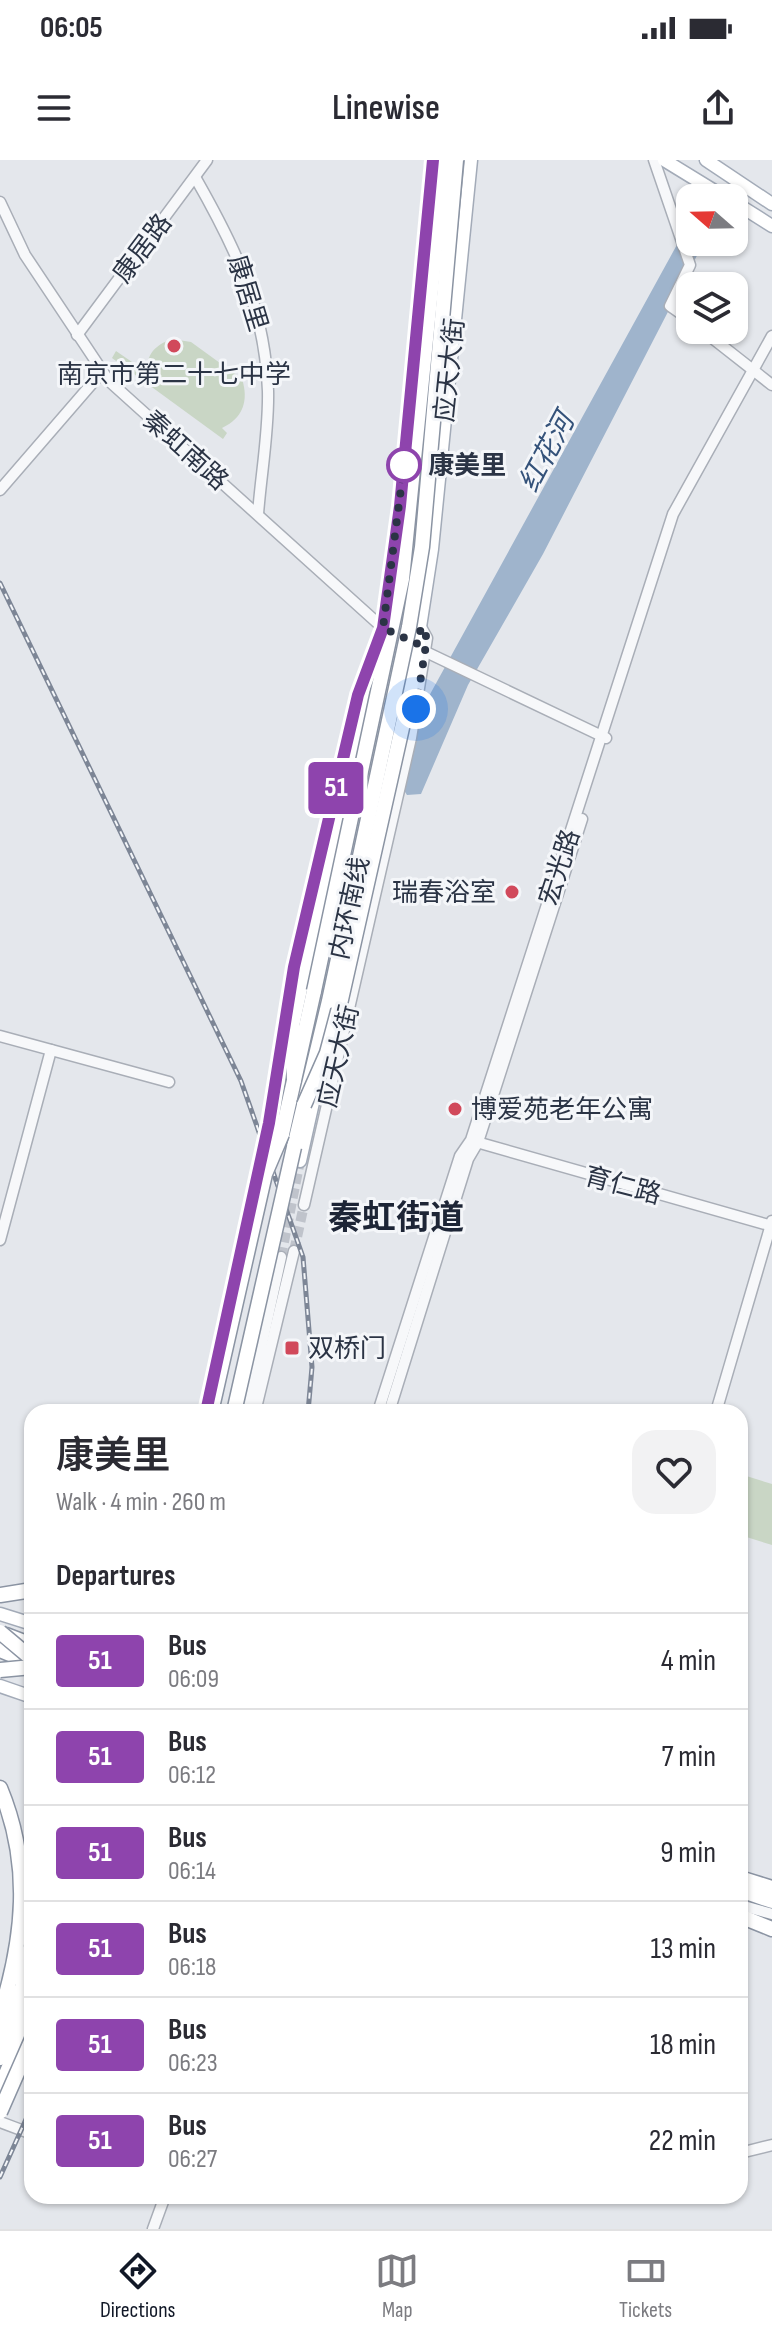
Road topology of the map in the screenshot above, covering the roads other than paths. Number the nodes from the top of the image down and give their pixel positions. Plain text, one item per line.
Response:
1 (207, 160) edge
2 (432, 160) edge
3 (444, 160) edge
4 (456, 160) edge
5 (471, 160) edge
6 (654, 160) edge
7 (664, 160) edge
8 (709, 161) edge
9 (195, 177) junction
10 (702, 184) edge
11 (0, 202) edge
12 (772, 204) edge
13 (748, 211) edge
14 (772, 226) edge
15 (687, 272) edge
16 (676, 294) edge
17 (676, 310) edge
18 (77, 335) junction
19 (772, 336) edge
20 (720, 344) edge
21 (772, 348) edge
22 (755, 371) junction
23 (102, 372) junction
24 (772, 385) edge
25 (0, 490) edge
26 (258, 514) junction
27 (383, 628) junction
28 (425, 650) junction
29 (604, 737) junction
30 (0, 1036) edge
31 (51, 1050) junction
32 (294, 1080) junction
33 (169, 1082) dead end
34 (304, 1105) junction
35 (269, 1123) tunnel mouth
36 (282, 1134) junction
37 (475, 1141) junction
38 (297, 1154) junction
39 (255, 1181) tunnel mouth
40 (304, 1205) tunnel mouth
41 (772, 1224) edge
42 (0, 1240) edge
43 (294, 1251) tunnel mouth
44 (281, 1257) tunnel mouth
45 (210, 1404) edge
46 (210, 1404) edge
47 (221, 1404) edge
48 (236, 1404) edge
49 (247, 1404) edge
50 (247, 1404) edge
51 (257, 1404) edge
52 (381, 1404) edge
53 (391, 1404) edge
54 (718, 1404) edge
55 (24, 1591) edge
56 (0, 1595) edge
57 (0, 1614) edge
58 (24, 1622) edge
59 (0, 1632) edge
60 (24, 1642) edge
61 (0, 1643) edge
62 (0, 1650) edge
63 (24, 1654) edge
64 (24, 1656) edge
65 (24, 1658) edge
66 (0, 1662) edge
67 (24, 1663) edge
68 (0, 1670) edge
69 (24, 1671) edge
70 (0, 1686) edge
71 (24, 1694) edge
72 (0, 1788) edge
73 (748, 1870) edge
74 (772, 1878) edge
75 (748, 1883) edge
76 (772, 1891) edge
77 (748, 1893) edge
78 (772, 1901) edge
79 (748, 1910) edge
80 (772, 1911) edge
81 (748, 1912) edge
82 (748, 1914) edge
83 (772, 1920) edge
84 (772, 1929) edge
85 (24, 1962) edge
86 (24, 1980) edge
87 (24, 2003) edge
88 (0, 2017) edge
89 (24, 2032) edge
90 (0, 2036) edge
91 (24, 2042) edge
92 (24, 2057) edge
93 (0, 2058) edge
94 (0, 2088) edge
95 (0, 2097) edge
96 (0, 2112) edge
97 (0, 2122) edge
98 (24, 2131) edge
99 (772, 2146) edge
100 (748, 2151) edge
101 (162, 2204) edge
102 (153, 2229) edge

1 - 9 street, 康居路
2 - 27 main road, 应天大街
3 - 32 highway, 内环南线, bridge
4 - 34 highway, 内环南线, bridge
5 - 28 main road, 应天大街
6 - 15 street
7 - 10 main road
8 - 12 main road
9 - 18 street, 康居路
9 - 26 street, 康居里
11 - 18 street, 秦虹南路
13 - 14 main road
16 - 17 street
18 - 23 street, 秦虹南路
19 - 22 street, 宏光路
20 - 22 street
21 - 22 street, 宏光路
22 - 24 street
22 - 29 street, 宏光路
23 - 25 street
23 - 26 street, 秦虹南路
26 - 27 street, 秦虹南路
27 - 28 street, 秦虹南路
27 - 32 highway
27 - 35 main road, 应天大街
28 - 29 street
28 - 34 highway, bridge
28 - 38 main road, 应天大街
28 - 40 street, 应天大街
29 - 37 street, 宏光路
30 - 31 street
31 - 33 street
31 - 42 street
32 - 36 highway, 内环南线
34 - 38 highway, 内环南线
36 - 45 highway, bridge
36 - 47 highway, 内环南线, bridge
37 - 41 street, 育仁路
37 - 52 street, 宏光路
37 - 53 street, 宏光路
38 - 48 highway, 内环南线, bridge
38 - 49 highway, bridge
39 - 46 street
41 - 54 street
43 - 51 street
44 - 50 street
55 - 56 highway
57 - 58 main road
59 - 60 highway, bridge
59 - 63 highway, bridge
61 - 64 highway, bridge
62 - 65 highway
66 - 69 highway, bridge
67 - 68 highway, bridge
70 - 71 main road
72 - 88 highway
73 - 74 highway
75 - 76 highway
77 - 78 highway
79 - 80 highway
81 - 83 highway
82 - 84 highway
85 - 88 highway
86 - 90 main road
87 - 93 highway
89 - 94 highway
91 - 95 main road
92 - 96 highway, bridge
97 - 98 street
99 - 100 street
101 - 102 street

